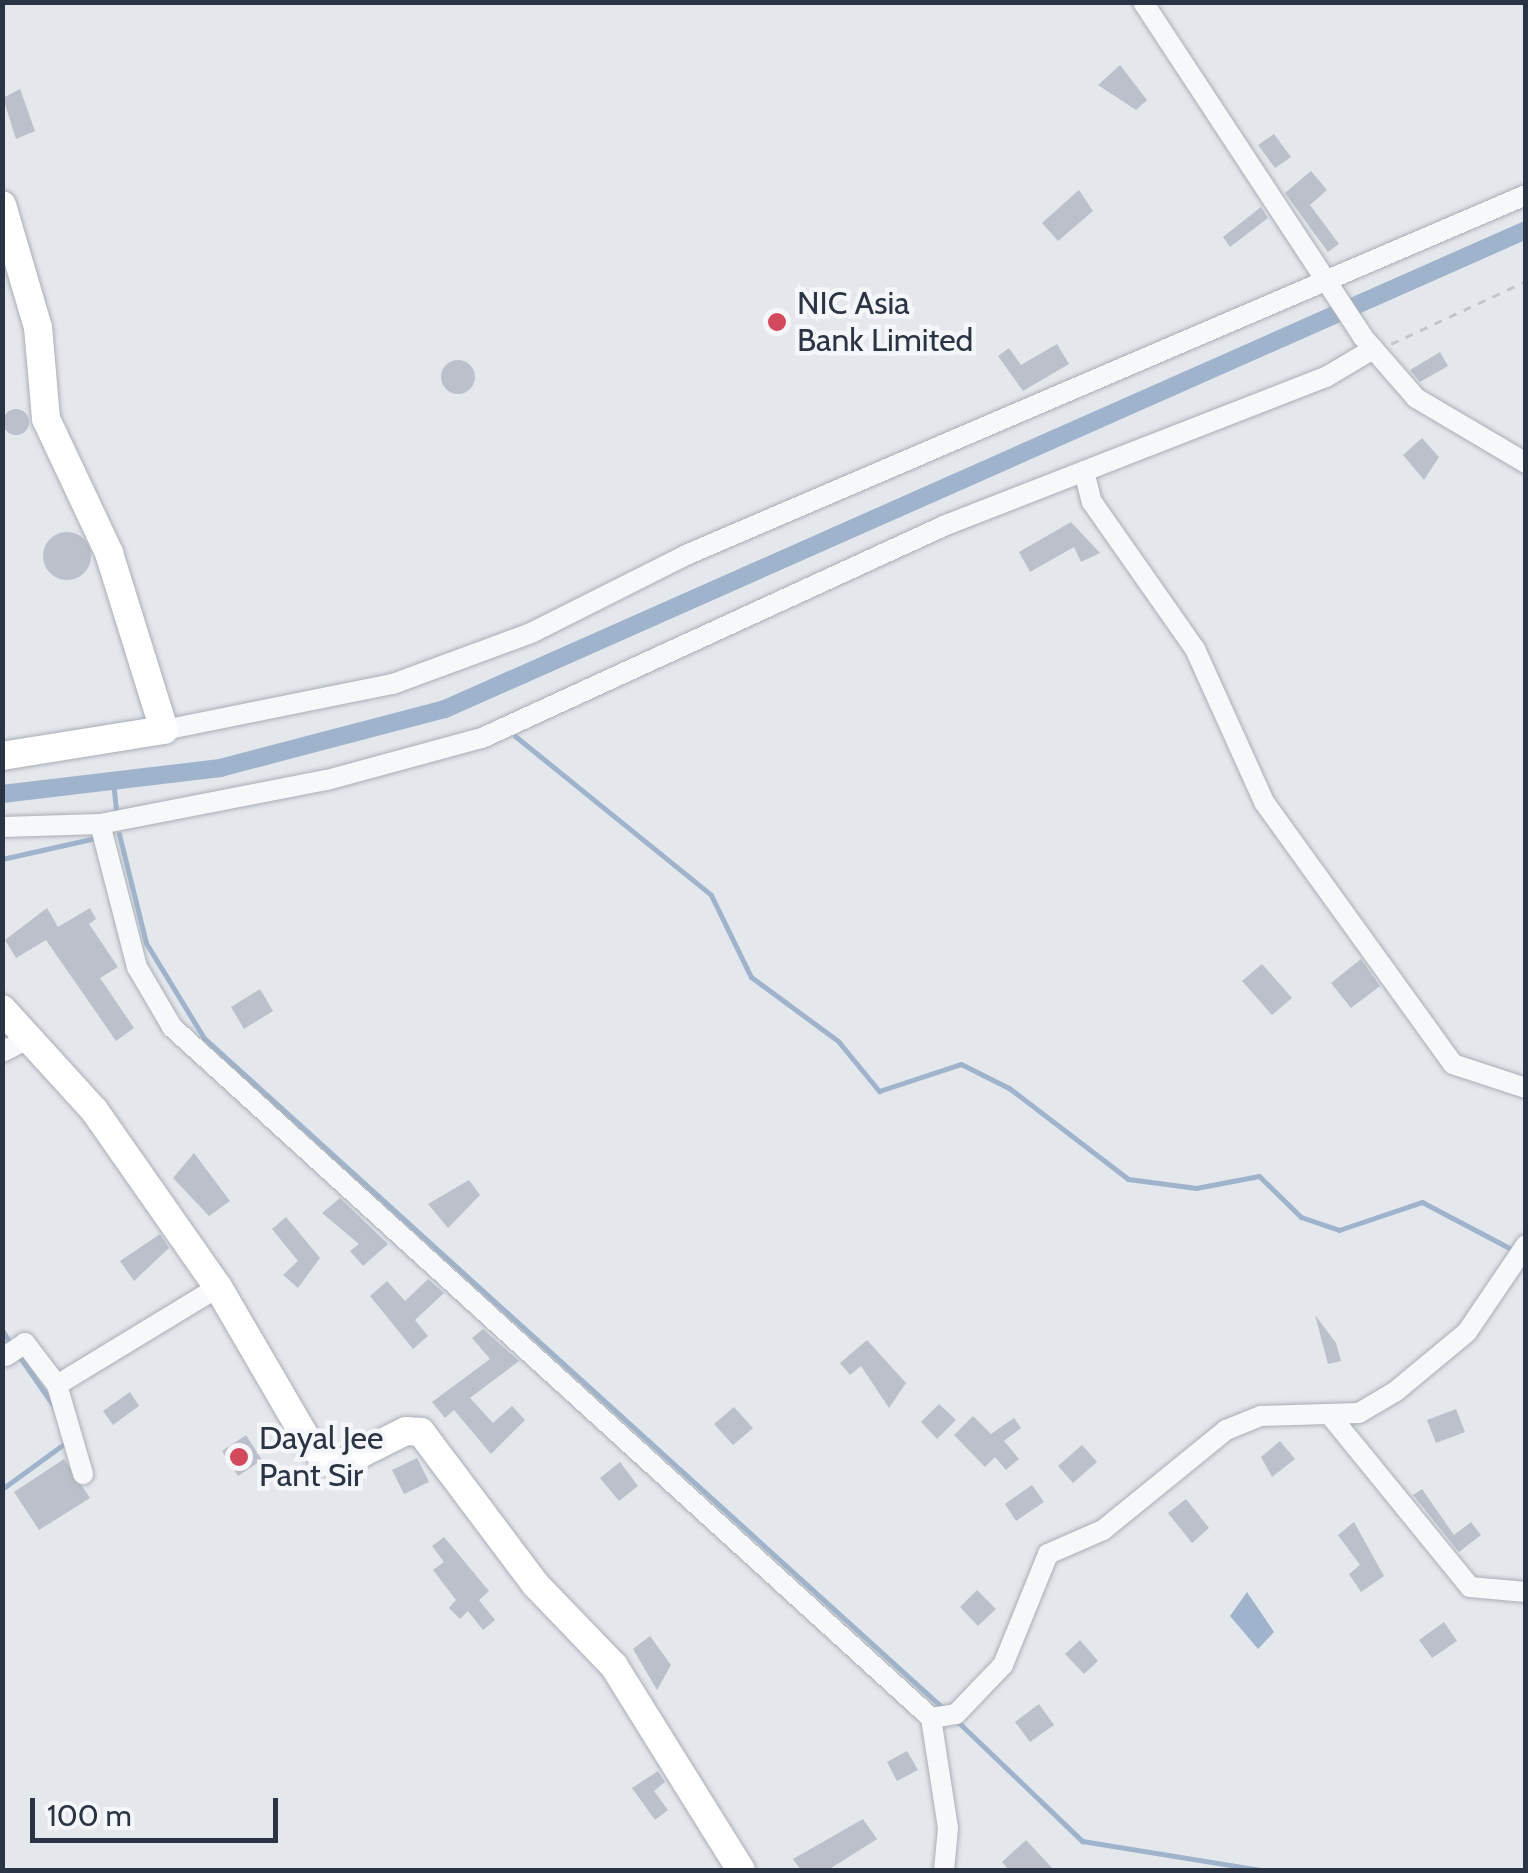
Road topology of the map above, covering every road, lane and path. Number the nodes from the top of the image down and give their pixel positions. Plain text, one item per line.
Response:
1 (1143, 2) edge
2 (1526, 195) edge
3 (2, 205) edge
4 (1324, 280) junction
5 (1526, 281) edge
6 (1367, 343) junction
7 (1526, 463) edge
8 (1084, 471) junction
9 (164, 730) junction
10 (2, 756) edge
11 (100, 824) junction
12 (2, 827) edge
13 (2, 1009) edge
14 (14, 1046) edge
15 (1526, 1088) edge
16 (1526, 1245) edge
17 (218, 1287) junction
18 (6, 1356) dead end
19 (57, 1385) junction
20 (1330, 1414) junction
21 (83, 1474) dead end
22 (1526, 1592) edge
23 (944, 1717) junction
24 (741, 1870) edge
25 (944, 1870) edge

1 - 4 street
2 - 4 street
3 - 9 street
4 - 6 street
4 - 9 street
5 - 6 path
6 - 7 street
6 - 8 street
8 - 11 street
8 - 15 street
9 - 10 street
11 - 12 street
11 - 23 street
13 - 14 street
14 - 17 street
16 - 20 street
17 - 19 street
17 - 24 street
18 - 19 street
19 - 21 street
20 - 22 street
20 - 23 street
23 - 25 street

